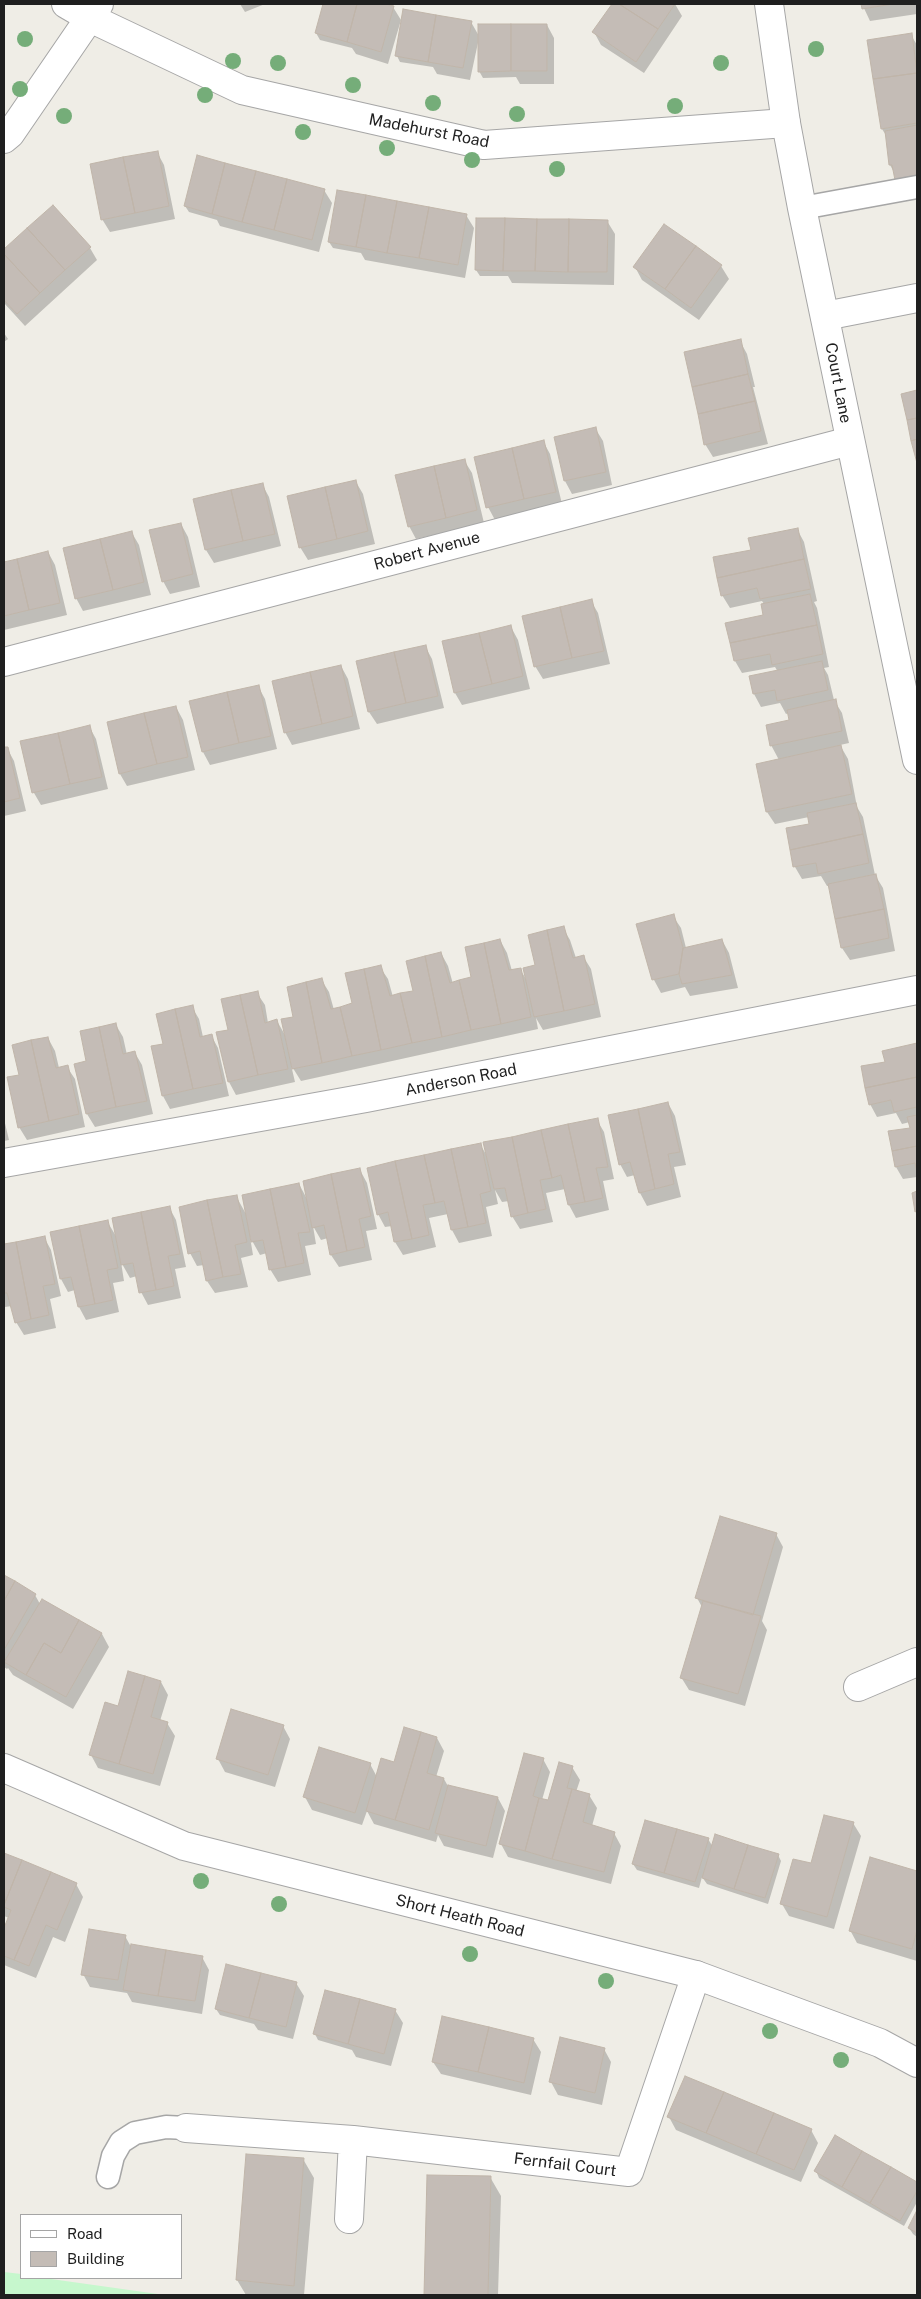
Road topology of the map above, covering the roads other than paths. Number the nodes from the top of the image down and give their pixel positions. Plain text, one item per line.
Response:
1 (66, 4) edge
2 (769, 4) edge
3 (94, 11) edge
4 (786, 123) junction
5 (4, 139) edge
6 (917, 187) edge
7 (802, 208) junction
8 (917, 298) edge
9 (825, 316) junction
10 (850, 441) junction
11 (4, 662) edge
12 (917, 760) edge
13 (917, 990) edge
14 (4, 1163) edge
15 (917, 1662) edge
16 (858, 1687) dead end
17 (4, 1768) edge
18 (696, 1975) junction
19 (917, 2063) edge
20 (186, 2128) joint
21 (353, 2140) junction
22 (108, 2177) dead end
23 (349, 2219) dead end

1 - 3 street, Madehurst Road
2 - 4 street, Court Lane
3 - 4 street, Madehurst Road
3 - 5 street
4 - 7 street, Court Lane
6 - 7 lane
7 - 9 street, Court Lane
8 - 9 street
9 - 10 street, Court Lane
10 - 11 street, Robert Avenue
10 - 12 street, Court Lane
13 - 14 street, Anderson Road
15 - 16 street
17 - 18 street, Short Heath Road
18 - 19 street, Short Heath Road
18 - 21 street, Fernfail Court
20 - 21 street, Fernfail Court
20 - 22 lane
21 - 23 street

